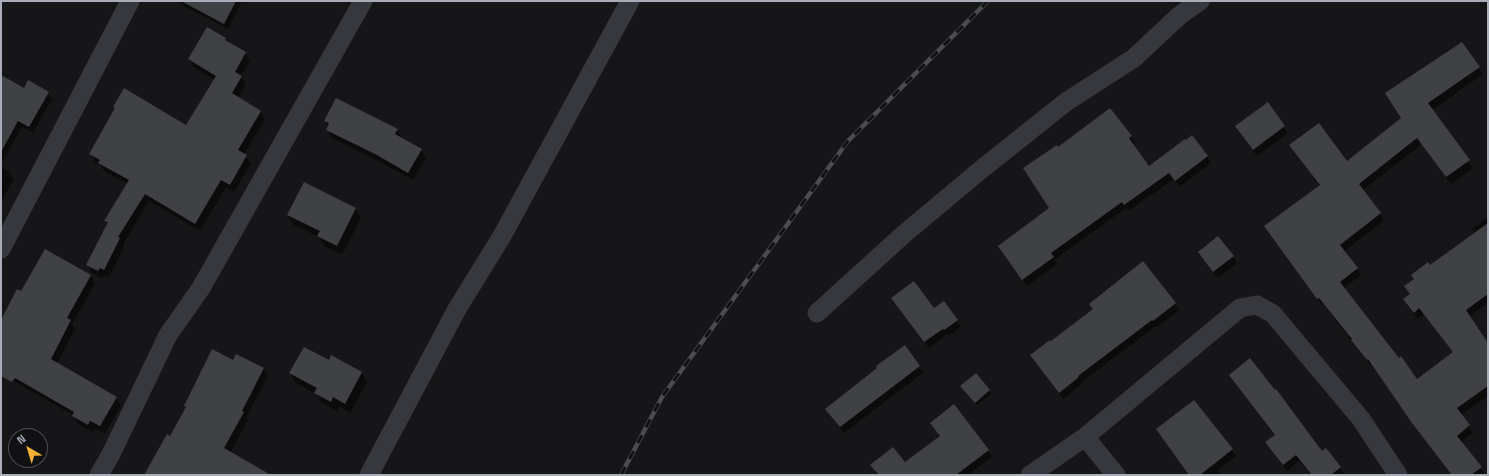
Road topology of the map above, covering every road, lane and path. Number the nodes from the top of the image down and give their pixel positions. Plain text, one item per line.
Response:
1 (130, 1) edge
2 (363, 1) edge
3 (630, 1) edge
4 (1200, 1) edge
5 (1, 249) edge
6 (817, 313) dead end
7 (1085, 437) junction
8 (99, 475) edge
9 (369, 475) edge
10 (1030, 475) edge
11 (1116, 475) edge
12 (1398, 475) edge

1 - 5 street
2 - 8 street
3 - 9 street
4 - 6 street
7 - 10 street
7 - 11 street
7 - 12 street

